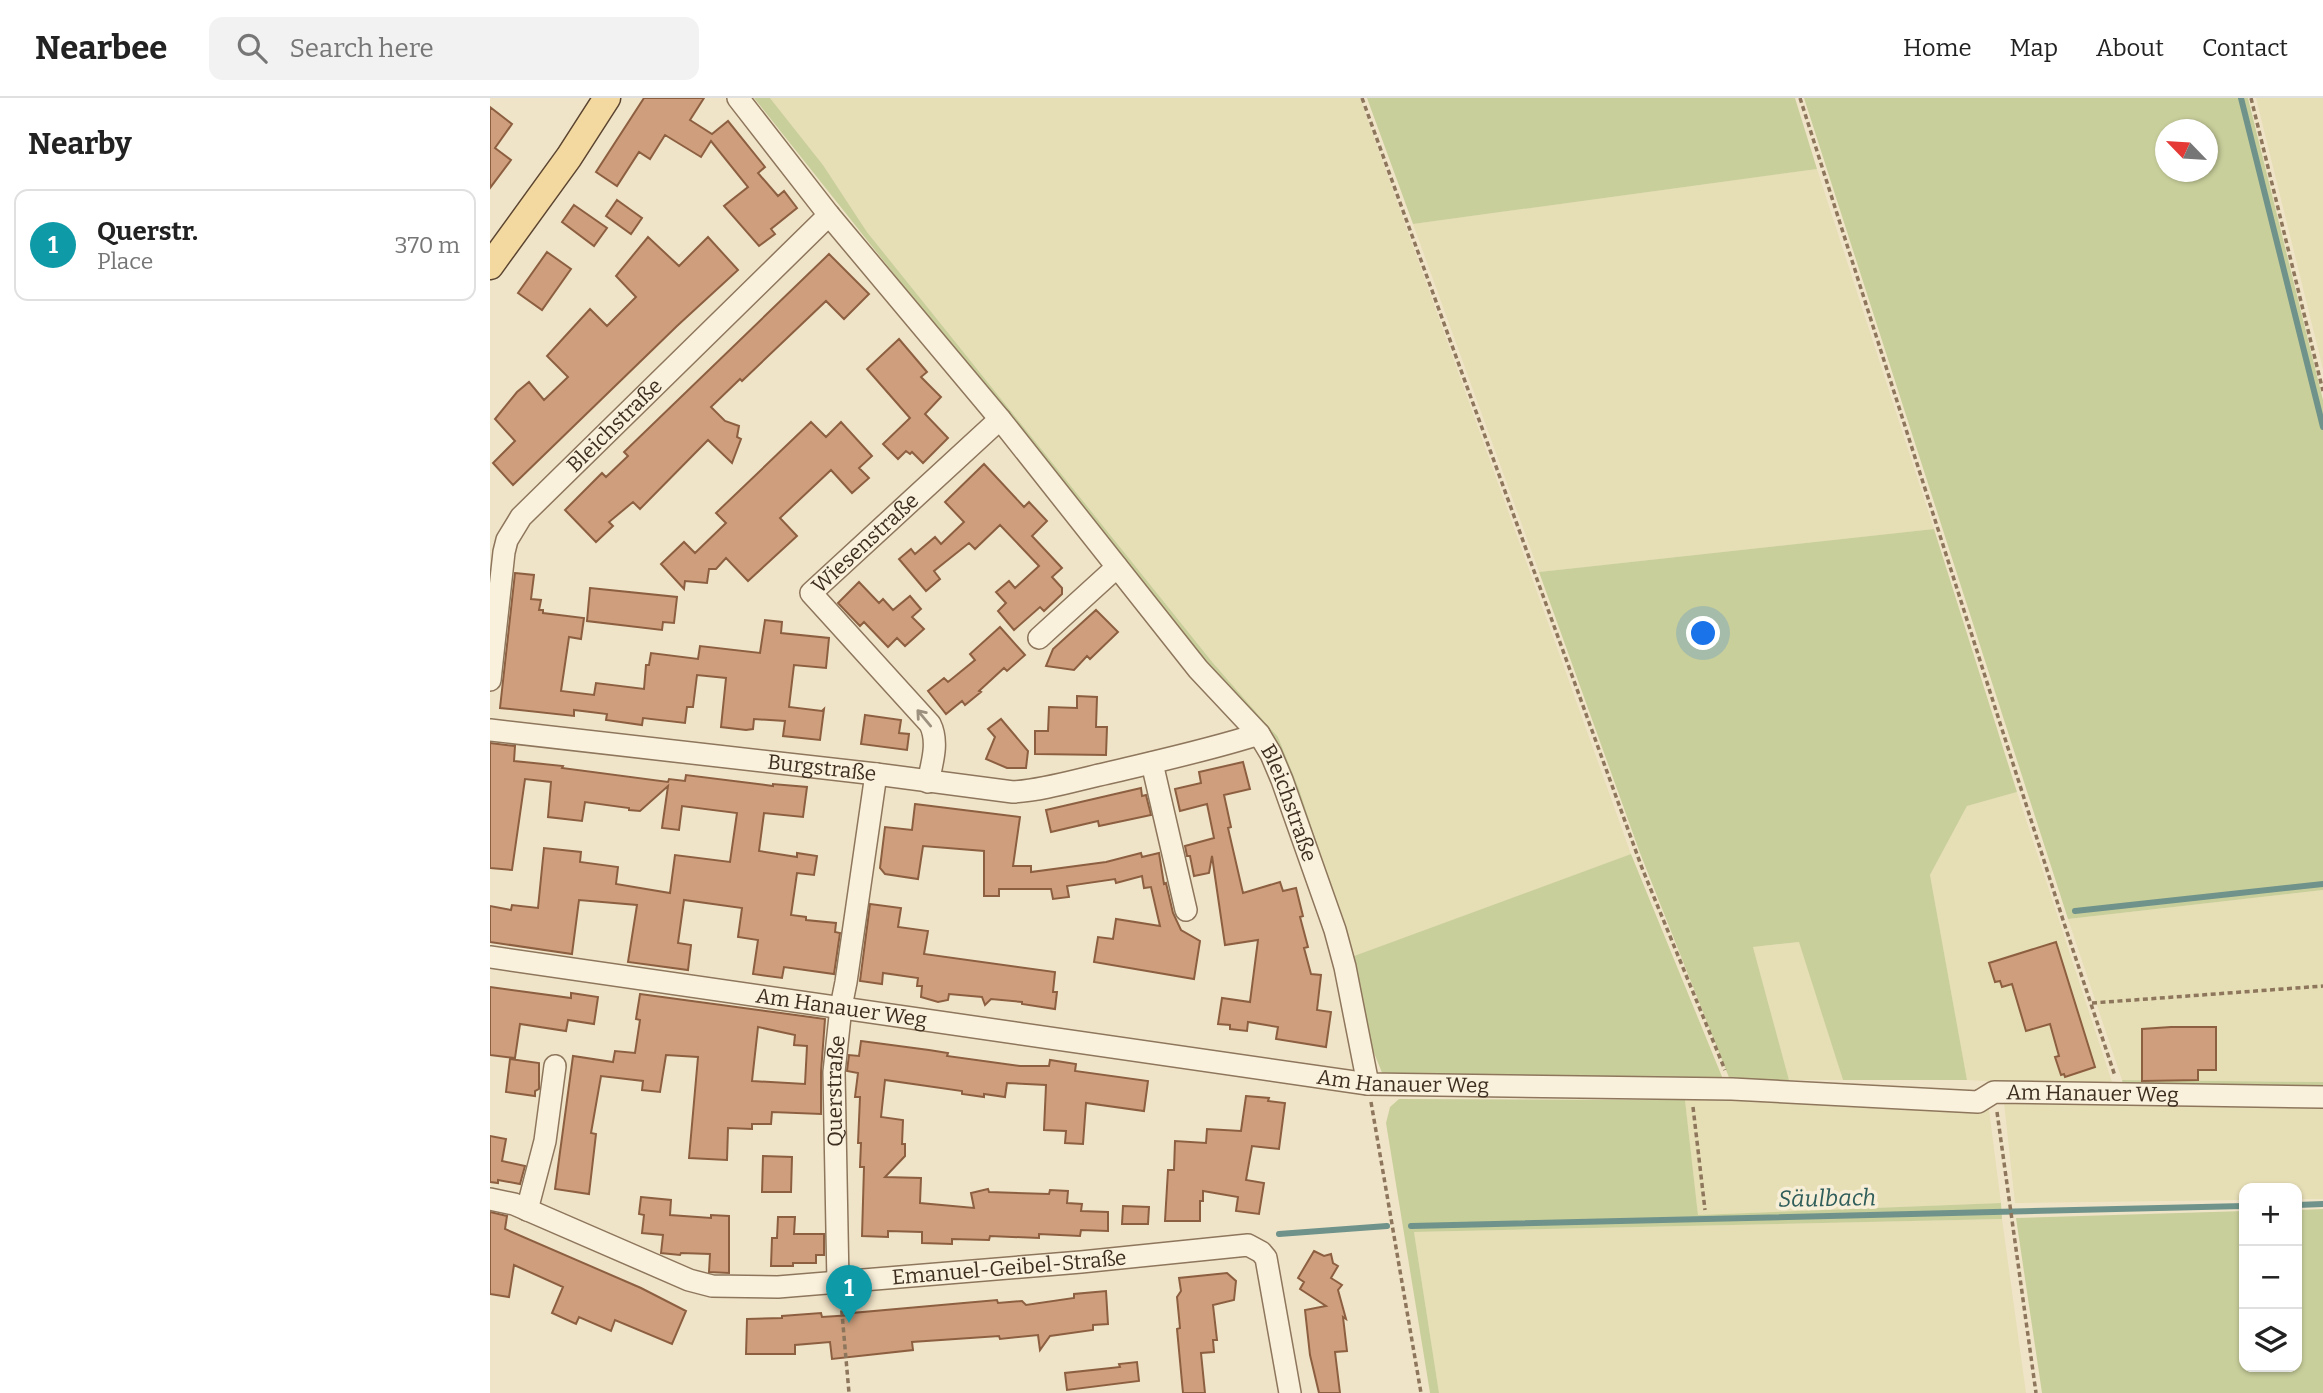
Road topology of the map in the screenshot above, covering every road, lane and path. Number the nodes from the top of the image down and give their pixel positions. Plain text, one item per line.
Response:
1 (607, 98) edge
2 (738, 98) edge
3 (1362, 98) edge
4 (1800, 98) edge
5 (2251, 98) edge
6 (830, 215) junction
7 (490, 266) edge
8 (2323, 391) edge
9 (1000, 419) junction
10 (1117, 567) junction
11 (1039, 638) dead end
12 (490, 680) edge
13 (490, 730) edge
14 (1259, 734) junction
15 (1152, 763) junction
16 (876, 774) junction
17 (929, 782) junction
18 (1186, 910) dead end
19 (490, 957) edge
20 (2323, 986) edge
21 (2092, 1003) junction
22 (841, 1007) junction
23 (555, 1066) dead end
24 (1368, 1084) junction
25 (1691, 1088) junction
26 (1732, 1088) junction
27 (1994, 1092) junction
28 (2121, 1094) junction
29 (2323, 1097) edge
30 (490, 1199) edge
31 (527, 1210) junction
32 (1705, 1210) dead end
33 (838, 1283) junction
34 (849, 1393) edge
35 (1290, 1393) edge
36 (1421, 1393) edge
37 (2036, 1393) edge

1 - 7 main road
2 - 6 street, Bleichstraße
3 - 26 path
4 - 21 path
5 - 8 path
6 - 9 street, Bleichstraße
6 - 12 street, Bleichstraße
9 - 10 street, Bleichstraße
17 -> 9 street, Wiesenstraße
10 - 11 street
10 - 14 street, Bleichstraße
13 - 16 street, Burgstraße
14 - 15 street, Burgstraße
14 - 24 street, Bleichstraße
15 - 17 street, Burgstraße
15 - 18 street
16 - 17 street, Burgstraße
16 - 22 street, Querstraße
19 - 22 street, Am Hanauer Weg
20 - 21 path
21 - 28 path
22 - 24 street, Am Hanauer Weg
22 - 33 street, Querstraße
23 - 31 street
24 - 25 street, Am Hanauer Weg
24 - 36 path
25 - 26 street, Am Hanauer Weg
25 - 32 path
26 - 27 street, Am Hanauer Weg
27 - 28 street, Am Hanauer Weg
27 - 37 path
28 - 29 street, Am Hanauer Weg
30 - 31 street, Emanuel-Geibel-Straße
31 - 33 street, Emanuel-Geibel-Straße
33 - 34 path
33 - 35 street, Emanuel-Geibel-Straße

